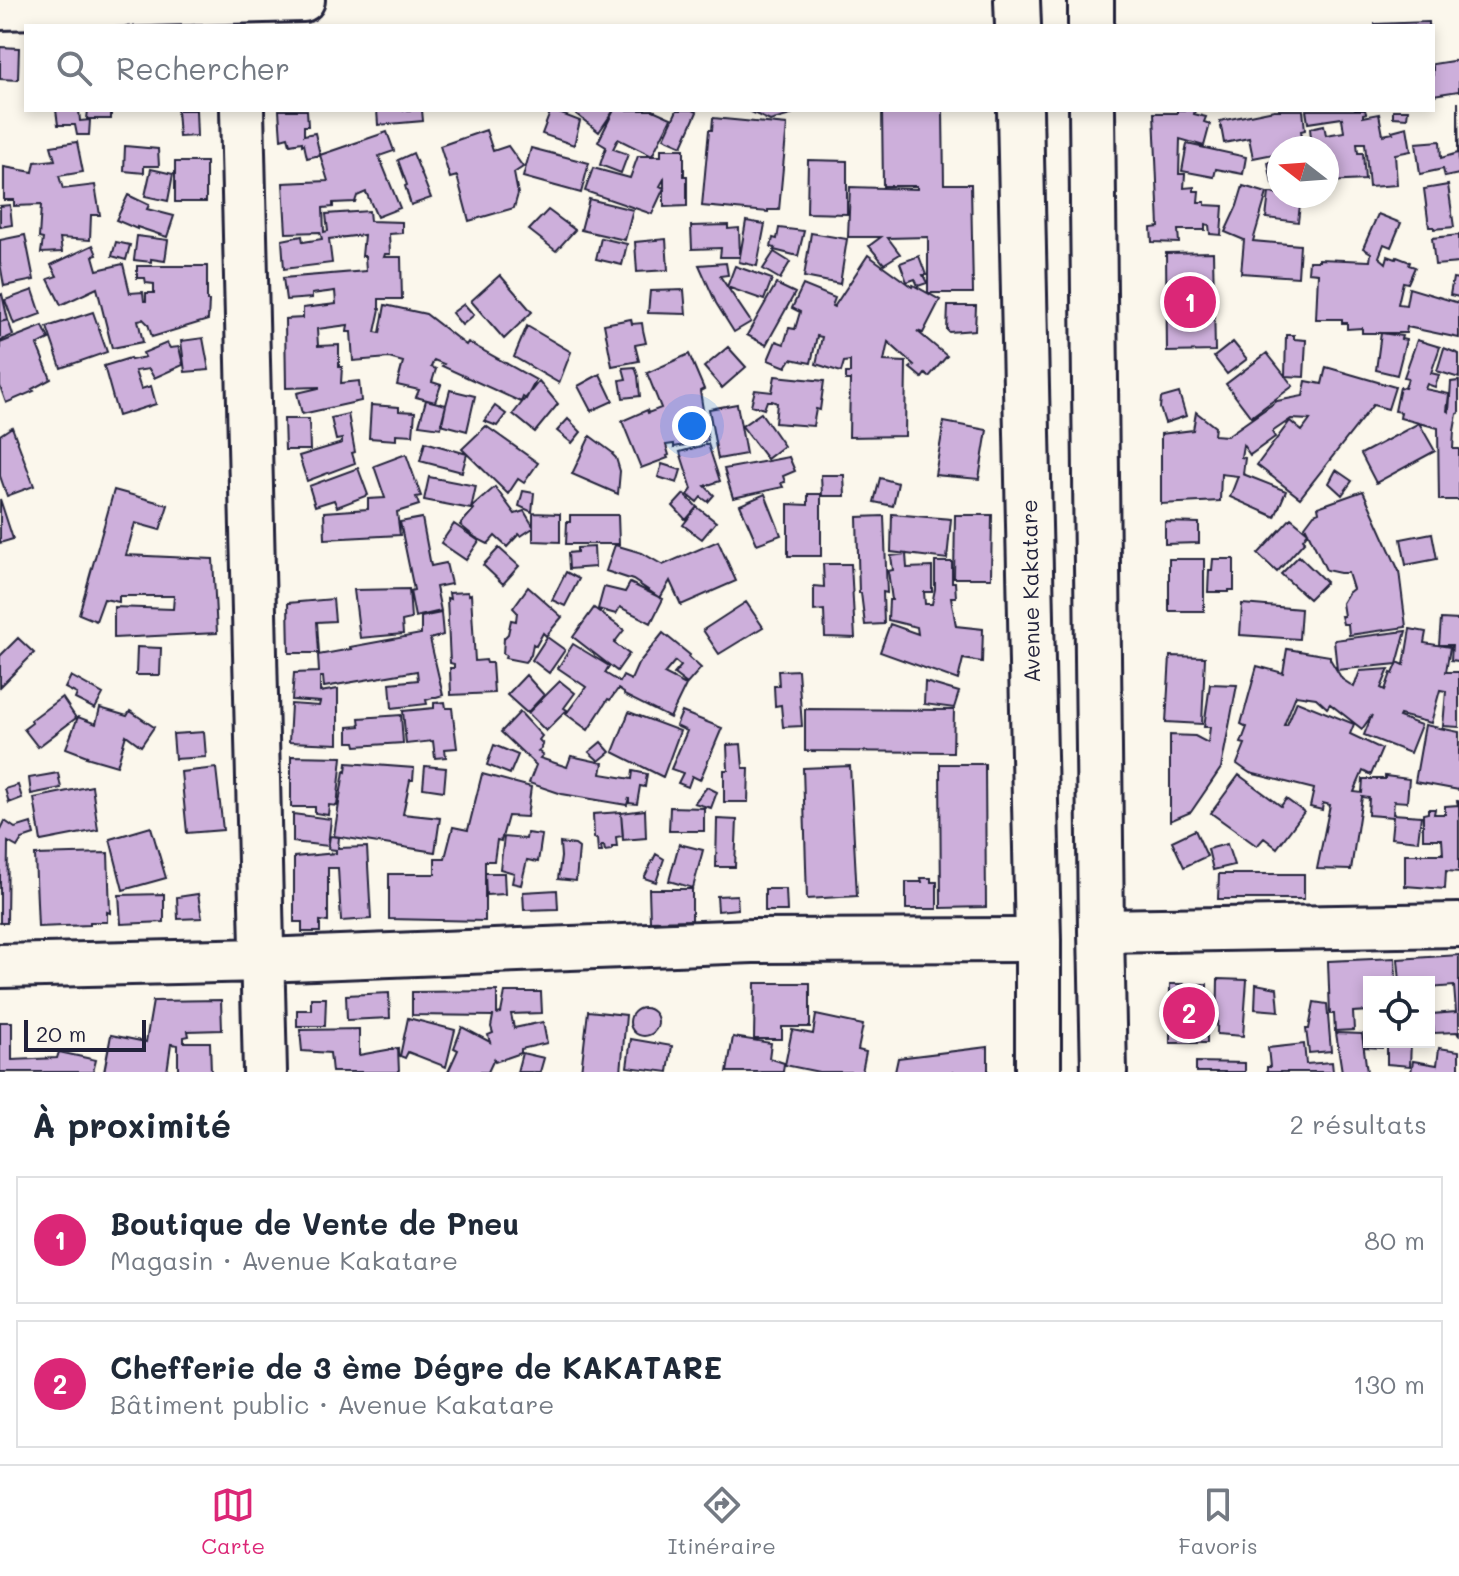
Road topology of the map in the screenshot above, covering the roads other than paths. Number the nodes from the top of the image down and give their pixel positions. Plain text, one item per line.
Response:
1 (239, 0) edge
2 (303, 0) edge
3 (1017, 0) edge
4 (1091, 0) edge
5 (0, 8) edge
6 (240, 24) edge
7 (1018, 24) edge
8 (1091, 24) edge
9 (242, 112) edge
10 (1020, 112) edge
11 (1092, 112) edge
12 (1459, 925) edge
13 (1101, 931) junction
14 (1038, 940) junction
15 (263, 960) junction
16 (0, 966) edge
17 (265, 1072) edge
18 (1038, 1072) edge
19 (1104, 1072) edge

1 - 2 street
1 - 5 street
1 - 6 street
3 - 7 main road
4 - 8 main road
9 - 15 street
10 - 14 main road, Avenue Kakatare
11 - 13 main road
12 - 13 street
13 - 19 main road
14 - 15 street
14 - 18 main road, Avenue Kakatare
15 - 16 street
15 - 17 street

